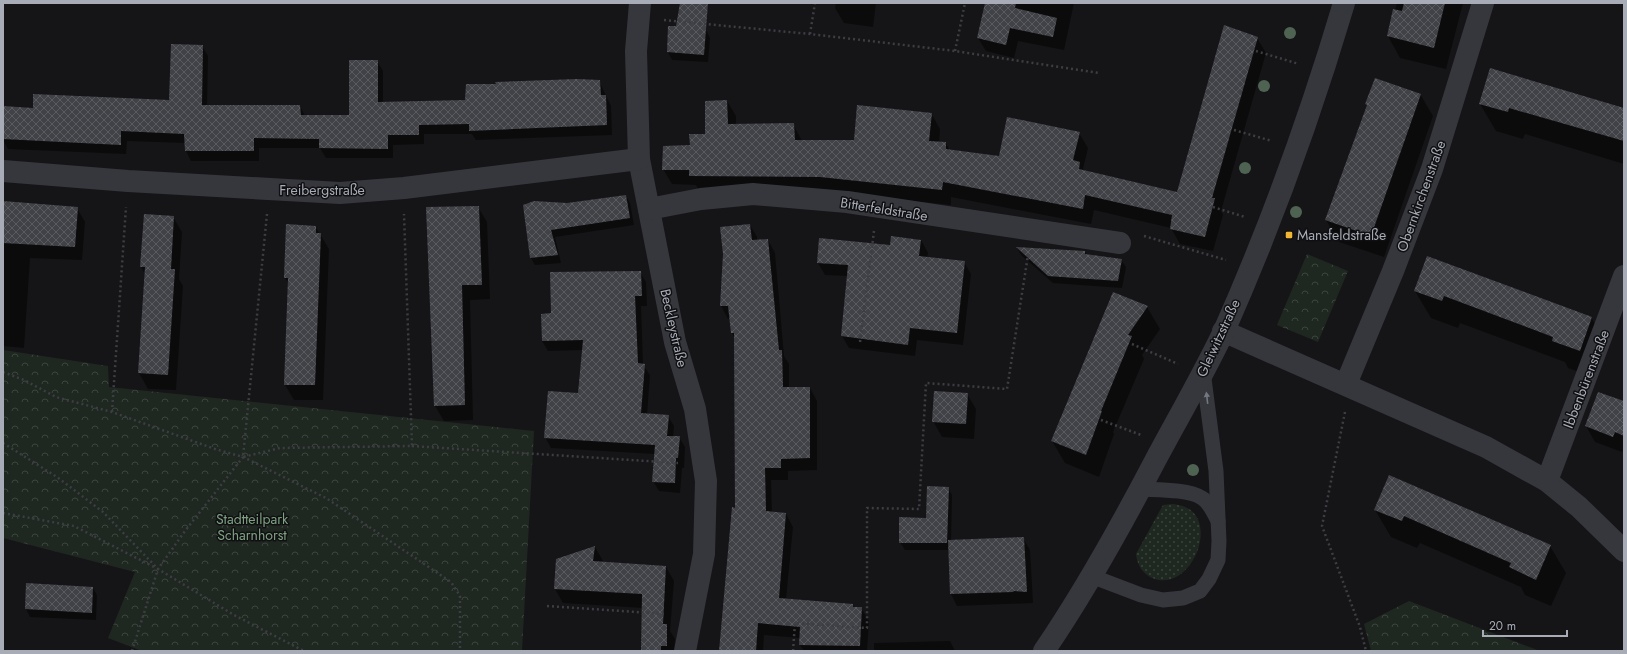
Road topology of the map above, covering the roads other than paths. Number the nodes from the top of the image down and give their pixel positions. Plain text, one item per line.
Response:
1 (1344, 3) edge
2 (1482, 3) edge
3 (640, 10) edge
4 (639, 159) junction
5 (3, 171) edge
6 (649, 209) junction
7 (1120, 243) road end
8 (1624, 276) edge
9 (1223, 331) junction
10 (1203, 371) junction
11 (1346, 384) junction
12 (1547, 481) junction
13 (1140, 489) junction
14 (1218, 522) junction
15 (1624, 551) edge
16 (1091, 576) junction
17 (685, 651) edge
18 (1044, 651) edge

1 - 9 street, Gleiwitzstraße
2 - 11 street, Obernkirchenstraße
3 - 4 street, Beckleystraße
4 - 5 street, Freibergstraße
4 - 6 street, Beckleystraße
6 - 7 street, Bitterfeldstraße
6 - 17 street, Beckleystraße
8 - 12 street, Ibbenbürenstraße
9 - 10 street, Gleiwitzstraße
9 - 11 street
10 - 13 street, Gleiwitzstraße
14 -> 10 lane
11 - 12 street
12 - 15 street
13 - 14 lane
13 - 16 street, Gleiwitzstraße
14 - 16 lane
16 - 18 street, Gleiwitzstraße

